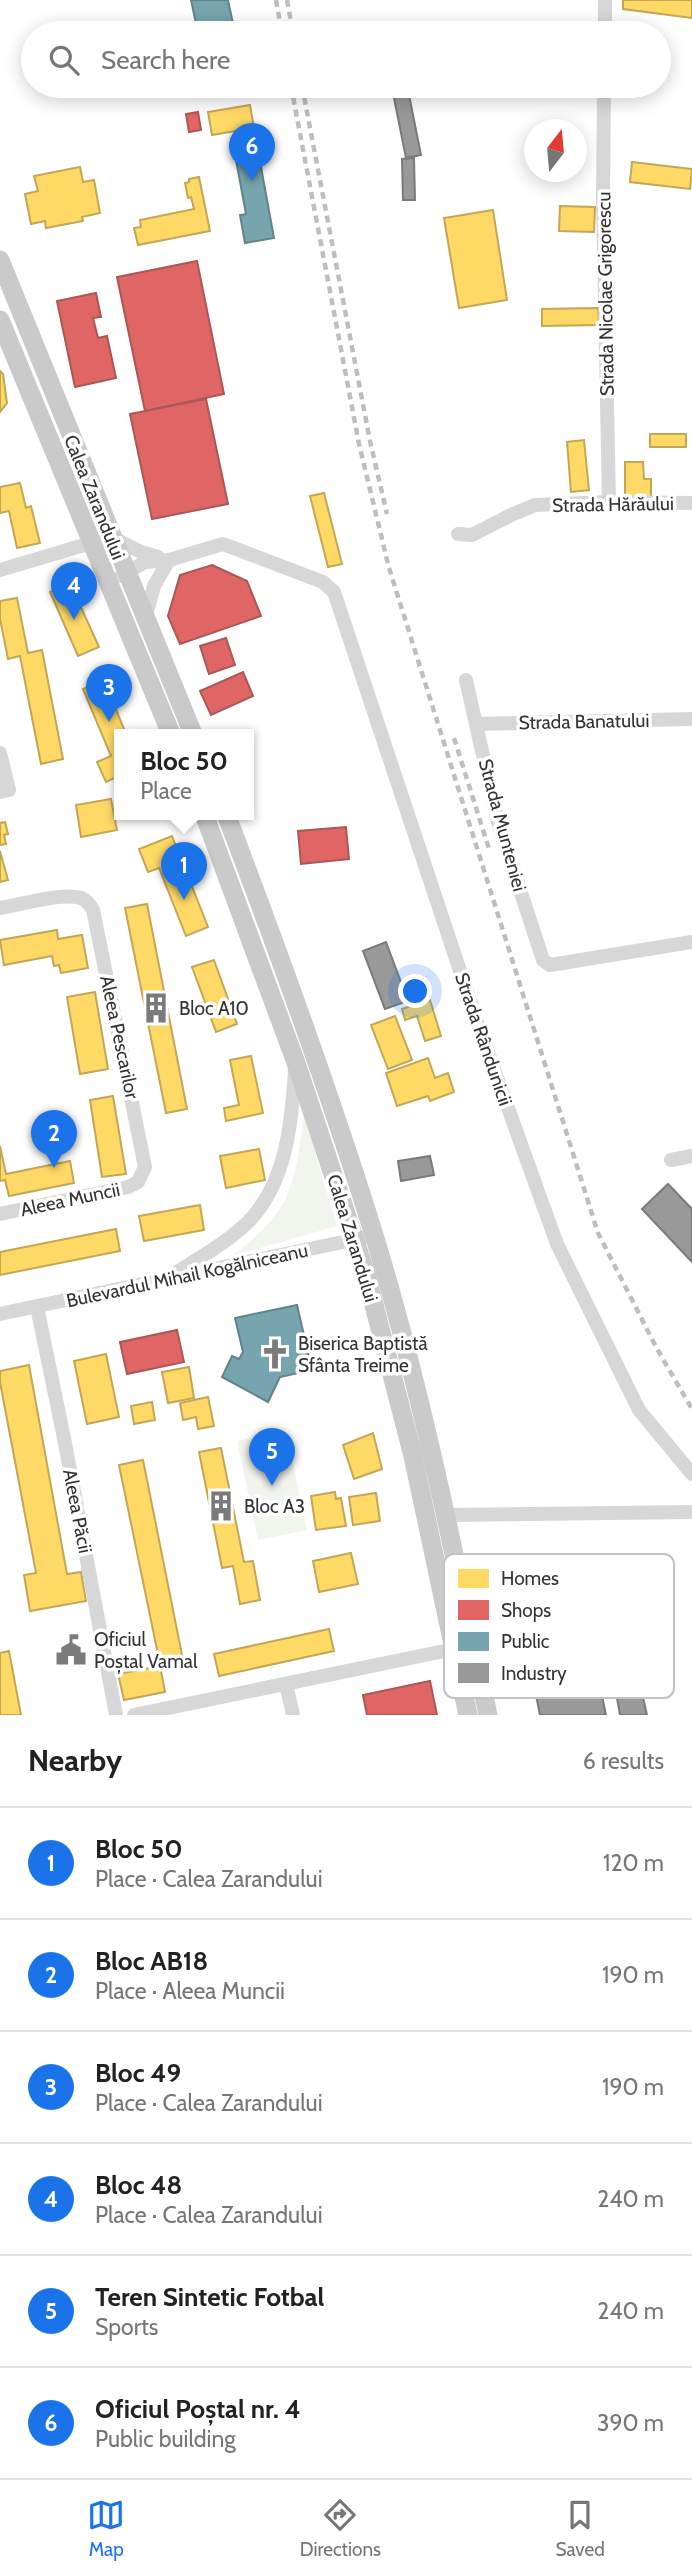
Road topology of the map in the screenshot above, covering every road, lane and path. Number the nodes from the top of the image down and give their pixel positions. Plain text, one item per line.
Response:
1 (605, 0) edge
2 (605, 21) edge
3 (604, 98) edge
4 (0, 260) edge
5 (0, 320) edge
6 (609, 502) junction
7 (692, 503) edge
8 (458, 534) dead end
9 (102, 540) junction
10 (169, 560) junction
11 (0, 570) edge
12 (126, 574) junction
13 (107, 581) junction
14 (145, 619) junction
15 (466, 680) dead end
16 (692, 719) edge
17 (476, 724) junction
18 (169, 729) edge
19 (191, 729) edge
20 (0, 753) edge
21 (0, 792) edge
22 (206, 820) edge
23 (228, 820) edge
24 (0, 908) edge
25 (692, 942) edge
26 (295, 1060) junction
27 (692, 1156) edge
28 (671, 1160) dead end
29 (138, 1182) joint
30 (0, 1214) edge
31 (364, 1237) junction
32 (164, 1281) junction
33 (37, 1307) junction
34 (0, 1314) edge
35 (692, 1474) edge
36 (692, 1512) edge
37 (447, 1515) junction
38 (455, 1554) edge
39 (444, 1602) edge
40 (444, 1651) edge
41 (286, 1684) junction
42 (116, 1715) edge
43 (134, 1715) edge
44 (293, 1715) edge

1 - 2 street
3 - 6 street, Strada Nicolae Grigorescu
4 - 9 main road, Calea Zarandului
5 - 9 main road, Calea Zarandului
6 - 7 street, Strada Hărăului
6 - 8 street, Strada Hărăului
9 - 10 street
9 - 11 street
9 - 12 main road, Calea Zarandului
9 - 13 main road, Calea Zarandului
10 - 12 street
10 - 14 street
10 - 35 street, Strada Rândunicii
12 - 13 street
12 - 14 main road, Calea Zarandului
13 - 18 main road, Calea Zarandului
14 - 19 main road, Calea Zarandului
15 - 17 street, Strada Munteniei
16 - 17 street, Strada Banatului
17 - 25 street, Strada Munteniei
20 - 21 street
22 - 26 main road, Calea Zarandului
23 - 31 main road, Calea Zarandului
24 - 29 street, Aleea Pescarilor
26 - 31 main road, Calea Zarandului
26 - 32 street
27 - 28 street
29 - 30 street, Aleea Muncii
31 - 32 street, Bulevardul Mihail Kogălniceanu
31 - 37 main road, Calea Zarandului
31 - 39 main road, Calea Zarandului
32 - 33 street, Bulevardul Mihail Kogălniceanu
33 - 34 street, Bulevardul Mihail Kogălniceanu
33 - 42 street, Aleea Păcii
36 - 37 street
37 - 38 main road, Calea Zarandului
40 - 41 street
41 - 43 street
41 - 44 street

